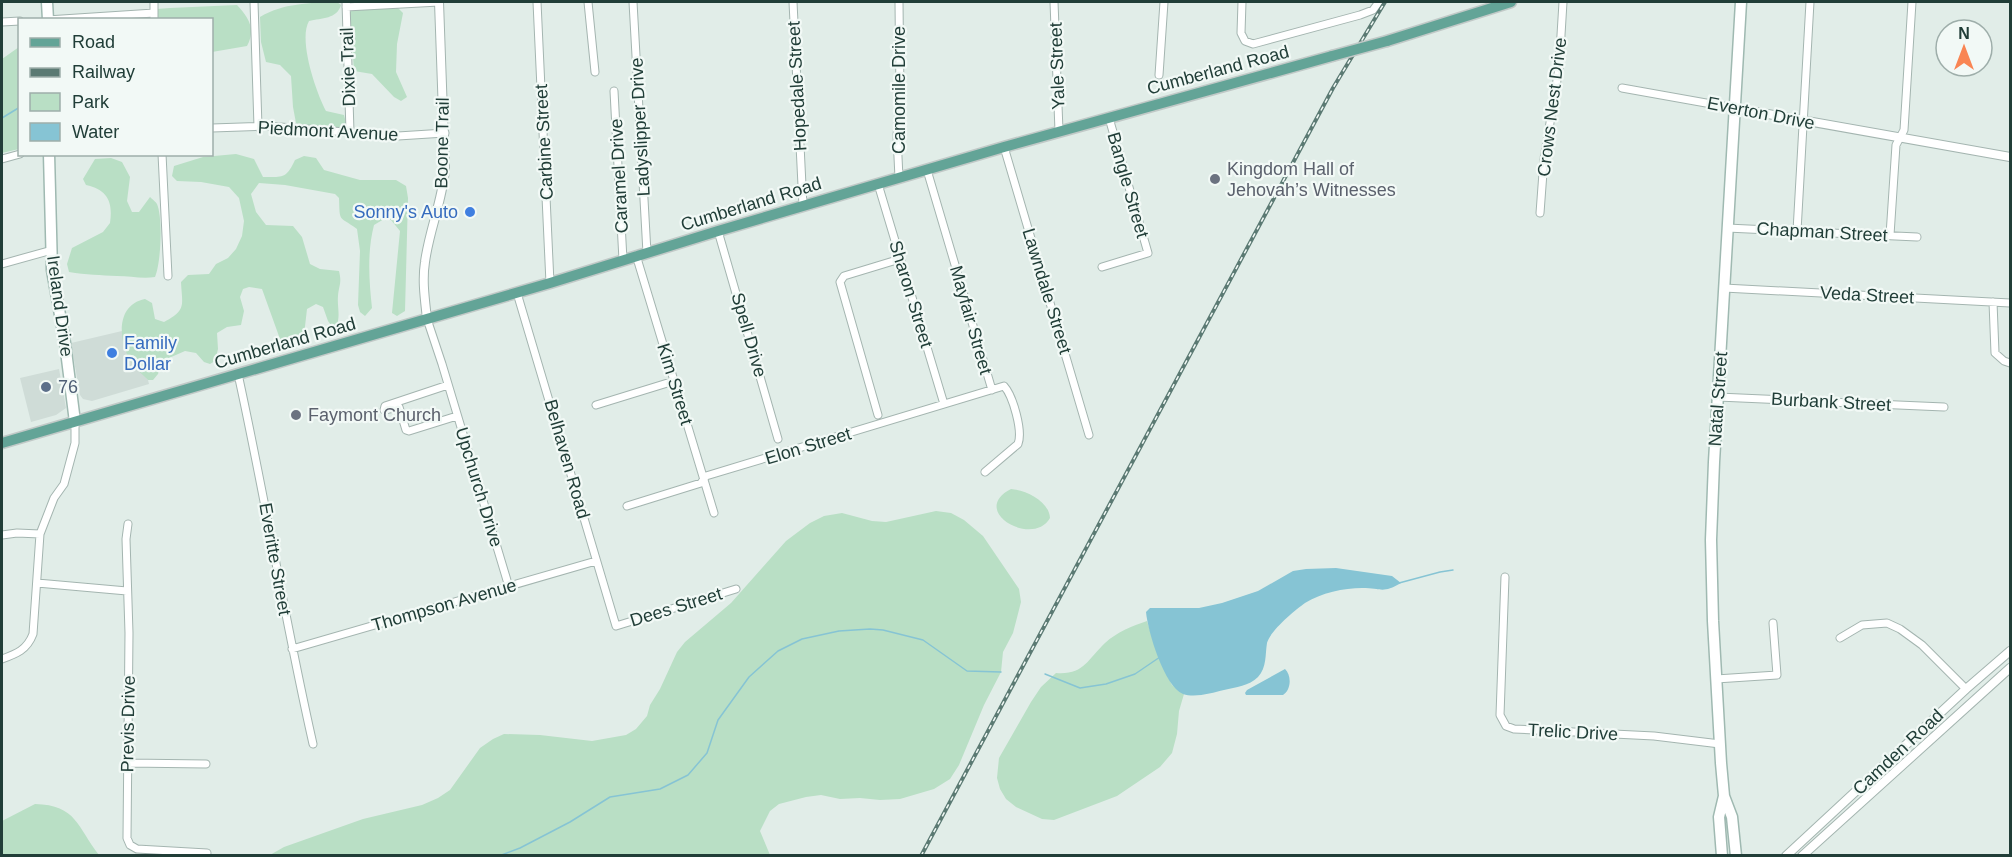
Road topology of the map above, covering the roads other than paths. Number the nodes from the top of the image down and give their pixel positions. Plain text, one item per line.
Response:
1 (48, 2) edge
2 (153, 2) edge
3 (254, 2) edge
4 (439, 2) edge
5 (537, 2) edge
6 (588, 2) edge
7 (633, 2) edge
8 (793, 2) edge
9 (899, 2) edge
10 (1054, 2) edge
11 (1164, 2) edge
12 (1242, 2) edge
13 (1379, 2) edge
14 (1511, 2) edge
15 (1563, 2) edge
16 (1741, 2) edge
17 (1810, 2) edge
18 (1911, 2) edge
19 (346, 4) edge
20 (154, 16) edge
21 (47, 18) edge
22 (100, 18) edge
23 (18, 21) edge
24 (2, 22) edge
25 (595, 72) dead end
26 (1159, 75) dead end
27 (1622, 88) dead end
28 (614, 91) dead end
29 (1734, 108) junction
30 (1109, 118) junction
31 (1803, 121) junction
32 (258, 127) junction
33 (213, 128) edge
34 (1059, 131) junction
35 (350, 132) junction
36 (445, 133) junction
37 (1900, 138) junction
38 (1004, 147) junction
39 (18, 155) edge
40 (50, 156) edge
41 (162, 156) edge
42 (2010, 157) edge
43 (2, 159) edge
44 (927, 170) junction
45 (899, 178) junction
46 (878, 184) junction
47 (802, 206) junction
48 (1540, 213) dead end
49 (1727, 228) junction
50 (718, 231) junction
51 (1797, 231) junction
52 (1890, 235) junction
53 (1917, 237) dead end
54 (52, 250) junction
55 (642, 254) junction
56 (900, 259) junction
57 (623, 260) junction
58 (2, 264) edge
59 (1102, 267) dead end
60 (168, 276) dead end
61 (550, 283) junction
62 (1724, 288) junction
63 (517, 293) junction
64 (1993, 302) junction
65 (2010, 303) edge
66 (427, 319) junction
67 (2010, 363) edge
68 (238, 374) junction
69 (674, 381) junction
70 (448, 385) junction
71 (992, 390) junction
72 (1718, 397) junction
73 (944, 404) junction
74 (596, 405) dead end
75 (1944, 407) dead end
76 (878, 415) dead end
77 (457, 416) junction
78 (75, 422) junction
79 (1089, 435) dead end
80 (778, 439) dead end
81 (2, 443) edge
82 (985, 472) dead end
83 (704, 479) junction
84 (627, 506) dead end
85 (714, 513) dead end
86 (128, 524) dead end
87 (40, 534) junction
88 (2, 535) edge
89 (596, 561) junction
90 (1505, 577) dead end
91 (37, 583) junction
92 (509, 587) junction
93 (736, 589) dead end
94 (127, 591) junction
95 (1773, 622) dead end
96 (616, 626) joint
97 (1840, 639) dead end
98 (292, 649) junction
99 (2010, 651) edge
100 (2, 659) edge
101 (2010, 668) edge
102 (1716, 679) junction
103 (1966, 689) junction
104 (313, 744) dead end
105 (1720, 744) junction
106 (128, 763) junction
107 (206, 764) dead end
108 (1724, 796) junction
109 (207, 853) dead end
110 (1736, 854) edge
111 (1722, 855) edge
112 (1786, 855) edge
113 (1802, 855) edge

1 - 21 main road
2 - 20 street
3 - 32 street
4 - 19 street
4 - 36 street, Boone Trail
5 - 61 street, Carbine Street
6 - 25 street
7 - 55 street, Ladyslipper Drive
8 - 47 street, Hopedale Street
9 - 45 street, Camomile Drive
10 - 34 street, Yale Street
11 - 26 street
12 - 13 street
14 - 30 main road, Cumberland Road, bridge
15 - 48 street, Crows Nest Drive
16 - 29 main road, Natal Street
17 - 31 street
18 - 37 street
19 - 35 street, Dixie Trail
20 - 22 street
23 - 24 street
27 - 29 street, Everton Drive
28 - 57 street, Caramel Drive
29 - 31 street, Everton Drive
29 - 49 main road, Natal Street
30 - 34 main road, Cumberland Road
30 - 59 street, Bangle Street
31 - 37 street, Everton Drive
31 - 51 street
32 - 33 street, Piedmont Avenue
32 - 35 street, Piedmont Avenue
34 - 38 main road, Cumberland Road
35 - 36 street, Piedmont Avenue
36 - 66 street, Boone Trail
37 - 42 street, Everton Drive
37 - 52 street
38 - 44 main road, Cumberland Road
38 - 79 street, Lawndale Street
39 - 43 street
40 - 54 main road, Ireland Drive
41 - 60 street
44 - 45 main road, Cumberland Road
44 - 71 street, Mayfair Street
45 - 46 main road, Cumberland Road
46 - 47 main road, Cumberland Road
46 - 56 street, Sharon Street
47 - 50 main road, Cumberland Road
49 - 51 street, Chapman Street
49 - 62 main road, Natal Street
50 - 55 main road, Cumberland Road
50 - 80 street, Spell Drive
51 - 52 street, Chapman Street
52 - 53 street, Chapman Street
54 - 58 street
54 - 78 main road, Ireland Drive
55 - 57 main road, Cumberland Road
55 - 69 street, Kim Street
56 - 73 street, Sharon Street
56 - 76 street
57 - 61 main road, Cumberland Road
61 - 63 main road, Cumberland Road
62 - 64 street, Veda Street
62 - 72 main road, Natal Street
63 - 66 main road, Cumberland Road
63 - 89 street, Belhaven Road
64 - 65 street, Veda Street
64 - 67 street
66 - 68 main road, Cumberland Road
66 - 70 street, Upchurch Drive
68 - 78 main road, Cumberland Road
68 - 98 street, Everitte Street
69 - 74 street
69 - 83 street, Kim Street
70 - 77 street, Upchurch Drive
70 - 77 street
71 - 73 street, Elon Street
71 - 82 street, Mayfair Street
72 - 75 street, Burbank Street
72 - 102 main road, Natal Street
73 - 83 street, Elon Street
77 - 92 street, Upchurch Drive
78 - 81 main road, Cumberland Road
78 - 87 street
83 - 84 street, Elon Street
83 - 85 street, Kim Street
86 - 94 street, Previs Drive
87 - 88 street
87 - 91 street
89 - 92 street, Thompson Avenue
89 - 96 street, Belhaven Road
90 - 105 street, Trelic Drive
91 - 94 street
91 - 100 street
92 - 98 street, Thompson Avenue
93 - 96 street, Dees Street
94 - 106 street, Previs Drive
95 - 102 street
97 - 103 street
98 - 104 street, Everitte Street
99 - 103 street, Camden Road
101 - 113 street, Camden Road
102 - 105 main road, Natal Street
103 - 112 street, Camden Road
105 - 108 main road, Natal Street
106 - 107 street
106 - 109 street, Previs Drive
108 - 110 main road, Natal Street
108 - 111 main road, Natal Street

